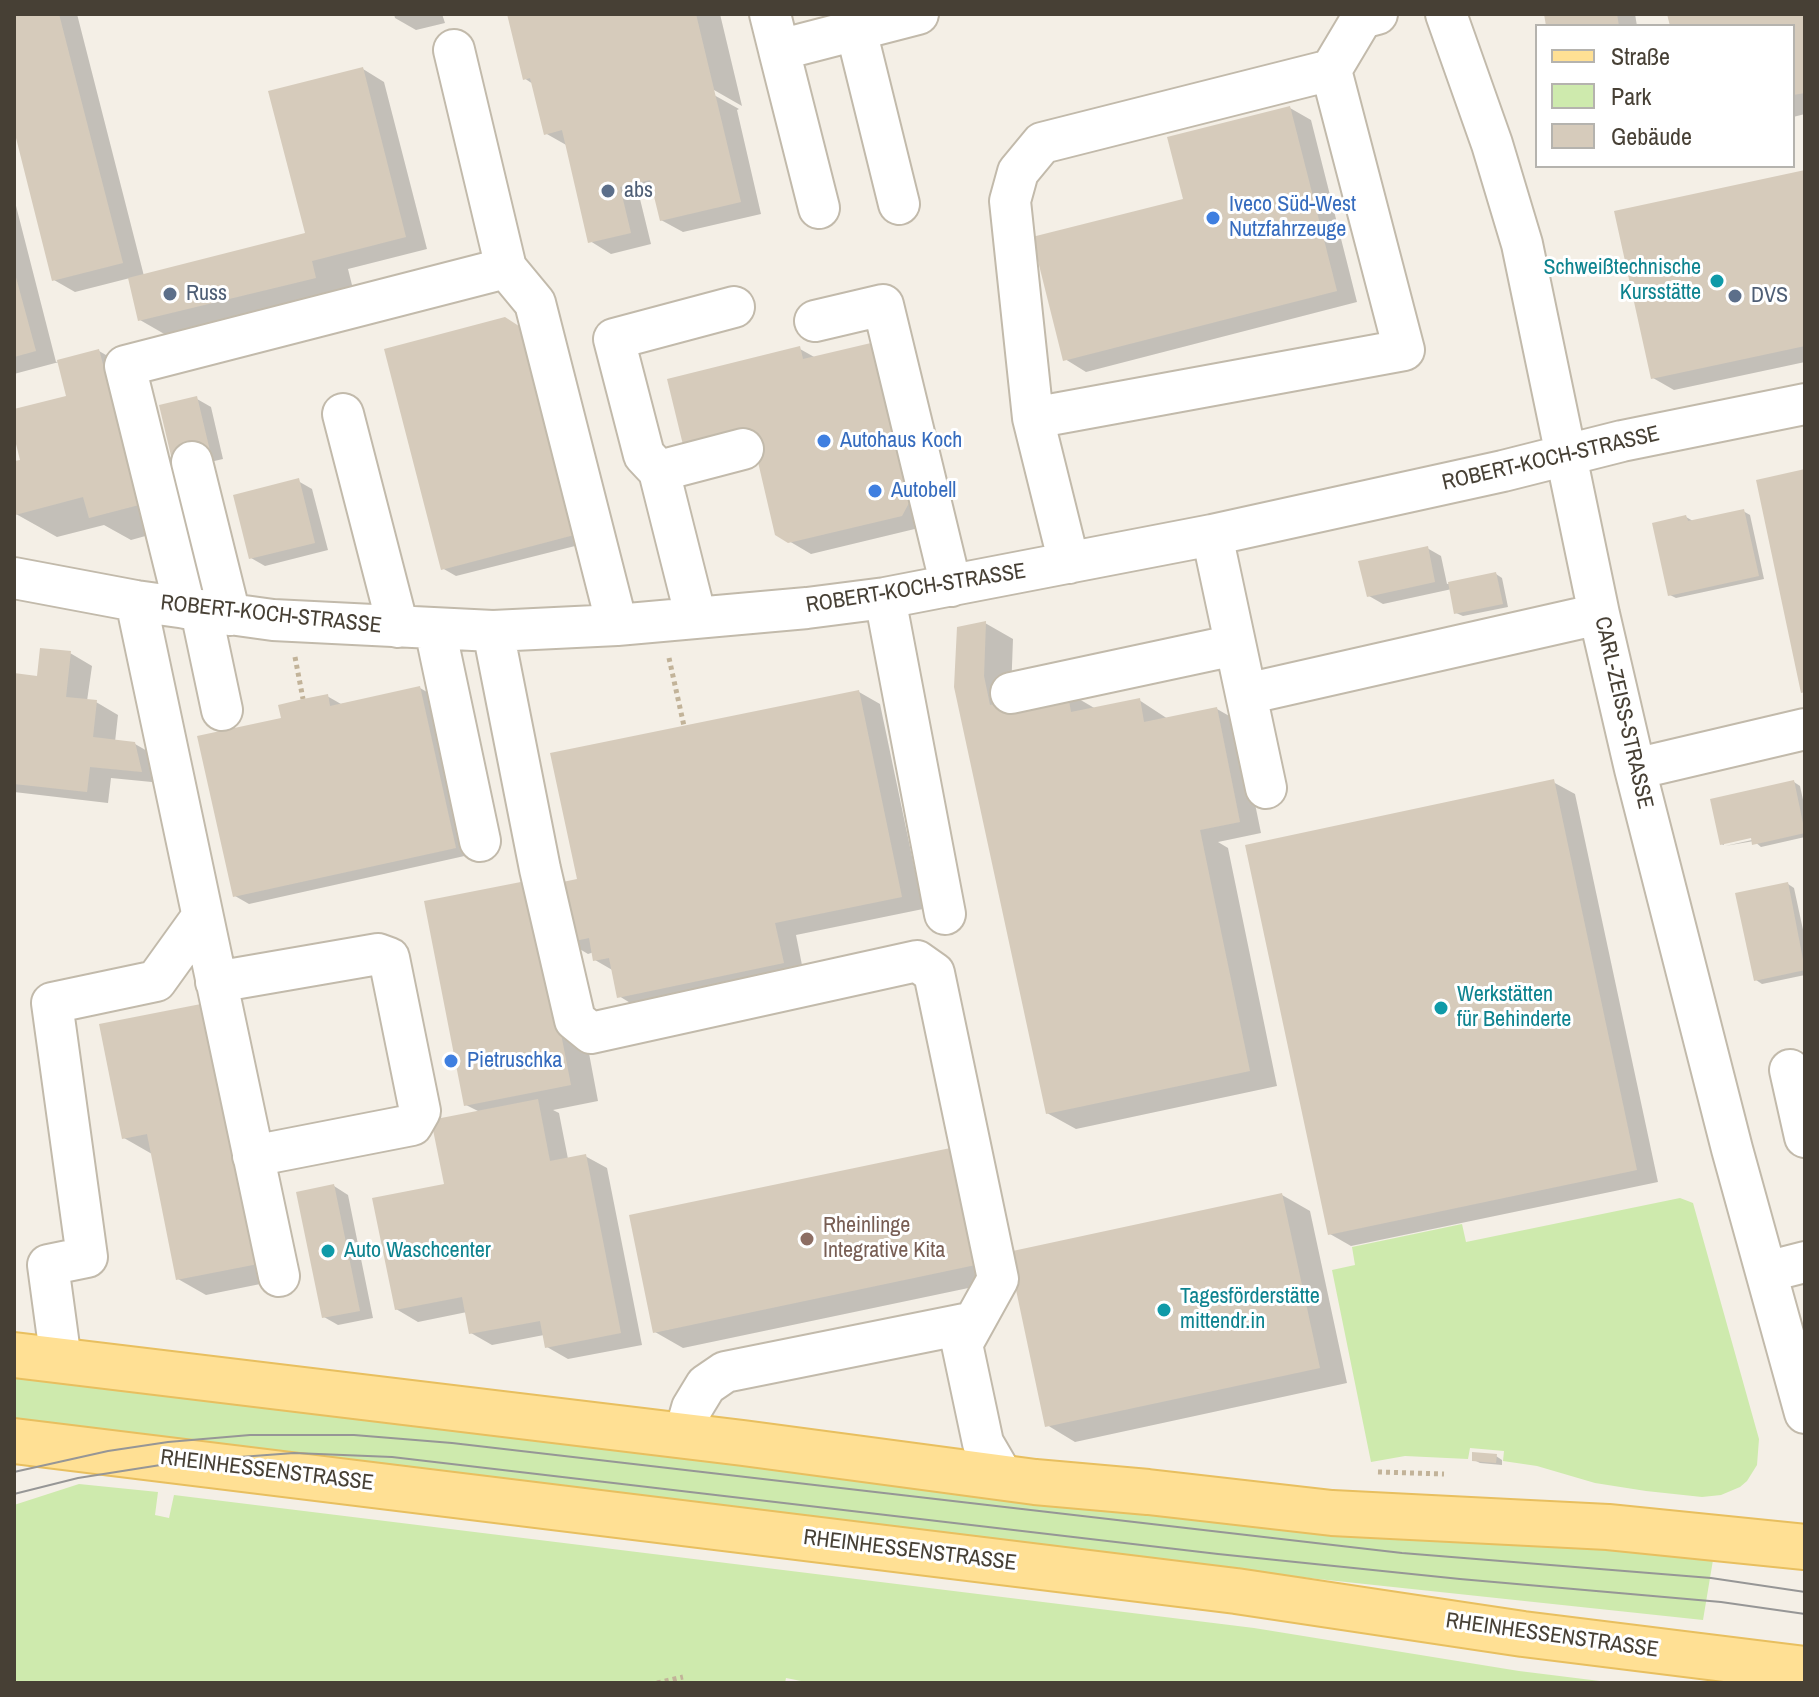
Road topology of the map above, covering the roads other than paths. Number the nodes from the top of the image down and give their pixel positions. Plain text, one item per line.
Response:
1 (918, 14) edge
2 (1377, 14) edge
3 (1446, 14) edge
4 (856, 30) junction
5 (774, 32) edge
6 (454, 50) dead end
7 (1331, 70) junction
8 (899, 204) dead end
9 (819, 208) dead end
10 (506, 268) junction
11 (734, 307) dead end
12 (815, 321) dead end
13 (1805, 404) edge
14 (343, 414) dead end
15 (1033, 418) junction
16 (743, 449) dead end
17 (1565, 455) junction
18 (192, 462) dead end
19 (659, 471) junction
20 (1212, 535) junction
21 (1069, 563) junction
22 (14, 578) edge
23 (951, 586) junction
24 (885, 598) junction
25 (136, 601) junction
26 (205, 611) junction
27 (1599, 614) junction
28 (696, 618) junction
29 (617, 625) junction
30 (416, 628) junction
31 (493, 631) junction
32 (1235, 645) junction
33 (1011, 693) dead end
34 (1246, 694) junction
35 (222, 710) dead end
36 (1805, 729) edge
37 (1635, 769) junction
38 (1266, 788) dead end
39 (480, 841) dead end
40 (945, 914) dead end
41 (202, 917) junction
42 (216, 982) junction
43 (1790, 1070) dead end
44 (1805, 1137) edge
45 (253, 1156) junction
46 (1805, 1262) edge
47 (1766, 1272) junction
48 (279, 1276) dead end
49 (974, 1322) junction
50 (14, 1355) edge
51 (61, 1361) junction
52 (1805, 1413) edge
53 (684, 1436) junction
54 (14, 1441) edge
55 (1004, 1479) junction
56 (1805, 1547) edge
57 (1805, 1669) edge

1 - 4 street
2 - 7 street
3 - 17 street, CARL-ZEISS-STRASSE
4 - 5 street
4 - 8 street
5 - 9 street
6 - 10 street
7 - 15 street
7 - 15 street
10 - 26 street
10 - 29 street
11 - 19 street
12 - 23 street
13 - 17 street, ROBERT-KOCH-STRASSE
14 - 30 street
15 - 21 street
16 - 19 street
17 - 20 street, ROBERT-KOCH-STRASSE
17 - 27 street, CARL-ZEISS-STRASSE
18 - 26 street
19 - 28 street
20 - 21 street, ROBERT-KOCH-STRASSE
20 - 32 street
21 - 23 street, ROBERT-KOCH-STRASSE
22 - 25 street, ROBERT-KOCH-STRASSE
23 - 24 street, ROBERT-KOCH-STRASSE
24 - 28 street, ROBERT-KOCH-STRASSE
24 - 40 street
25 - 26 street, ROBERT-KOCH-STRASSE
25 - 41 street
26 - 30 street, ROBERT-KOCH-STRASSE
26 - 35 street
27 - 34 street
27 - 37 street, CARL-ZEISS-STRASSE
28 - 29 street, ROBERT-KOCH-STRASSE
29 - 31 street, ROBERT-KOCH-STRASSE
30 - 31 street, ROBERT-KOCH-STRASSE
30 - 39 street
31 - 49 street
32 - 33 street
32 - 34 street
34 - 38 street
36 - 37 street
37 - 47 street, CARL-ZEISS-STRASSE
41 - 42 street
41 - 51 street
42 - 45 street
42 - 45 street
43 - 44 street
45 - 48 street
46 - 47 street
47 - 52 street, CARL-ZEISS-STRASSE
49 - 53 street
49 - 55 street
50 - 51 main road
51 - 53 main road
53 - 55 main road
54 - 57 main road, RHEINHESSENSTRASSE
55 - 56 main road

